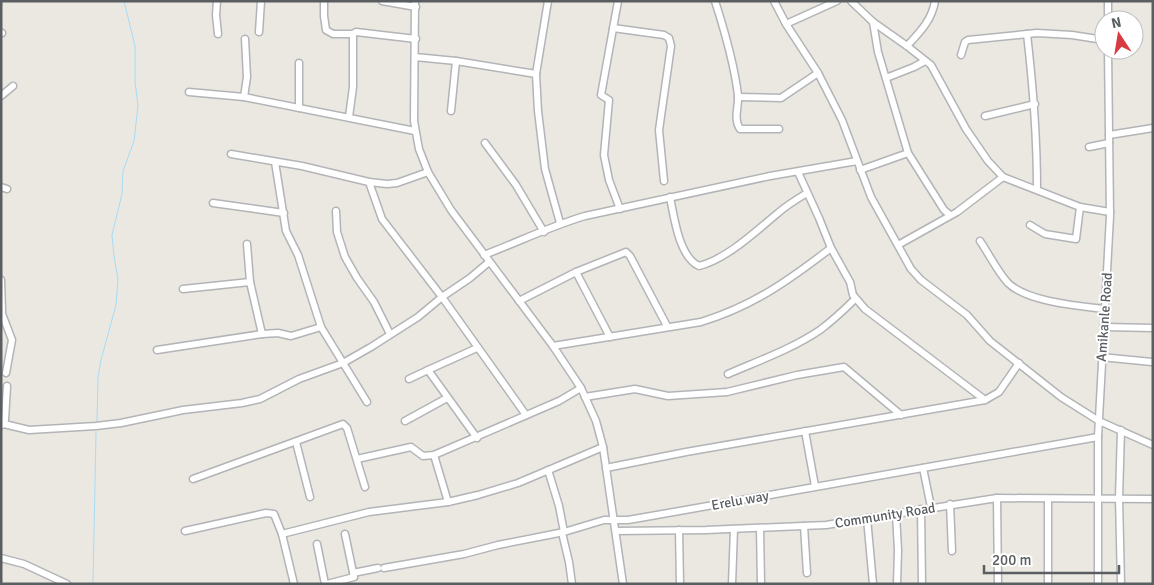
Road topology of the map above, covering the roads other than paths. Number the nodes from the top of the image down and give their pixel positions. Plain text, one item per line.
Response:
1 (217, 1) edge
2 (261, 1) edge
3 (324, 1) edge
4 (382, 1) edge
5 (548, 1) edge
6 (618, 1) edge
7 (715, 1) edge
8 (774, 1) edge
9 (837, 1) edge
10 (851, 1) edge
11 (935, 1) edge
12 (416, 4) edge
13 (873, 22) junction
14 (786, 24) junction
15 (613, 28) junction
16 (259, 32) dead end
17 (218, 34) dead end
18 (353, 34) junction
19 (1027, 34) junction
20 (245, 39) dead end
21 (416, 39) junction
22 (1094, 39) edge
23 (907, 46) junction
24 (961, 55) dead end
25 (414, 57) junction
26 (925, 60) junction
27 (1108, 60) edge
28 (456, 61) junction
29 (299, 63) dead end
30 (818, 73) junction
31 (536, 74) junction
32 (886, 78) junction
33 (13, 86) dead end
34 (189, 92) dead end
35 (1, 96) edge
36 (244, 97) junction
37 (738, 97) junction
38 (1035, 104) junction
39 (299, 108) junction
40 (451, 111) dead end
41 (985, 116) dead end
42 (349, 117) junction
43 (1153, 128) edge
44 (779, 129) dead end
45 (415, 131) junction
46 (1109, 135) junction
47 (485, 143) dead end
48 (1109, 143) junction
49 (1089, 147) dead end
50 (908, 153) junction
51 (231, 154) dead end
52 (857, 161) junction
53 (274, 162) junction
54 (860, 170) junction
55 (428, 172) junction
56 (798, 172) junction
57 (1003, 177) junction
58 (664, 181) dead end
59 (369, 182) junction
60 (1037, 189) junction
61 (807, 194) junction
62 (670, 198) junction
63 (214, 203) dead end
64 (1080, 207) junction
65 (620, 209) junction
66 (336, 211) dead end
67 (1110, 212) junction
68 (284, 213) junction
69 (950, 216) junction
70 (560, 223) junction
71 (1030, 224) dead end
72 (544, 232) junction
73 (980, 241) dead end
74 (247, 244) dead end
75 (898, 245) junction
76 (831, 248) junction
77 (484, 255) junction
78 (489, 262) junction
79 (576, 272) junction
80 (1, 280) edge
81 (250, 282) junction
82 (183, 289) dead end
83 (442, 297) junction
84 (856, 300) junction
85 (519, 301) junction
86 (1105, 309) junction
87 (2, 311) edge
88 (667, 326) junction
89 (321, 327) junction
90 (1104, 327) junction
91 (1153, 328) edge
92 (262, 334) junction
93 (390, 334) junction
94 (610, 337) junction
95 (553, 346) junction
96 (477, 348) junction
97 (157, 350) dead end
98 (1101, 357) junction
99 (1152, 362) edge
100 (343, 363) junction
101 (1019, 363) junction
102 (428, 370) junction
103 (6, 373) dead end
104 (728, 374) dead end
105 (409, 379) dead end
106 (7, 386) dead end
107 (581, 388) junction
108 (585, 397) junction
109 (447, 398) junction
110 (985, 400) junction
111 (366, 402) dead end
112 (901, 415) junction
113 (526, 416) junction
114 (405, 421) dead end
115 (1099, 421) junction
116 (3, 425) edge
117 (1121, 430) junction
118 (805, 431) junction
119 (1098, 437) junction
120 (477, 438) junction
121 (296, 442) junction
122 (1153, 445) edge
123 (603, 447) junction
124 (434, 455) junction
125 (357, 459) junction
126 (606, 468) junction
127 (924, 468) junction
128 (548, 470) junction
129 (193, 479) dead end
130 (815, 486) junction
131 (365, 487) dead end
132 (310, 497) dead end
133 (997, 498) junction
134 (1119, 498) junction
135 (1048, 499) junction
136 (1153, 499) edge
137 (1097, 500) junction
138 (448, 502) junction
139 (950, 504) junction
140 (931, 507) junction
141 (921, 509) junction
142 (896, 514) junction
143 (867, 518) junction
144 (614, 521) junction
145 (804, 526) junction
146 (734, 528) junction
147 (760, 528) junction
148 (680, 530) junction
149 (185, 531) dead end
150 (616, 531) junction
151 (282, 534) junction
152 (345, 534) dead end
153 (564, 535) junction
154 (317, 544) dead end
155 (952, 552) dead end
156 (1, 558) edge
157 (353, 573) junction
158 (807, 573) dead end
159 (67, 584) edge
160 (294, 584) edge
161 (326, 584) edge
162 (572, 584) edge
163 (623, 584) edge
164 (680, 584) edge
165 (732, 584) edge
166 (761, 584) edge
167 (873, 584) edge
168 (897, 584) edge
169 (922, 584) edge
170 (998, 584) edge
171 (1048, 584) edge
172 (1098, 584) edge
173 (1121, 584) edge

1 - 17 street
2 - 16 street
3 - 18 street
4 - 12 street
5 - 31 street
6 - 15 street
7 - 37 street
8 - 14 street
9 - 14 street
10 - 13 street
11 - 23 street
12 - 21 street
13 - 23 street
13 - 32 street
14 - 30 street
15 - 58 street
15 - 65 street
18 - 21 street
18 - 42 street
19 - 22 street
19 - 24 street
19 - 38 street
20 - 36 street
21 - 25 street
23 - 26 street
25 - 28 street
25 - 45 street
26 - 32 street
26 - 57 street
27 - 46 street, Amikanle Road
28 - 31 street
28 - 40 street
29 - 39 street
30 - 37 street
30 - 52 street
31 - 70 street
32 - 50 street
33 - 35 street
34 - 36 street
36 - 39 street
37 - 44 street
38 - 41 street
38 - 60 street
39 - 42 street
42 - 45 street
43 - 46 street
45 - 55 street
46 - 48 street, Amikanle Road
47 - 72 street
48 - 49 street
48 - 67 street, Amikanle Road
50 - 54 street
50 - 69 street
51 - 53 street
52 - 54 street
52 - 56 street
53 - 59 street
53 - 68 street
54 - 75 street
55 - 59 street
55 - 77 street
56 - 61 street
56 - 62 street
57 - 60 street
57 - 69 street
59 - 83 street
60 - 64 street
61 - 62 street
61 - 76 street
62 - 65 street
63 - 68 street
64 - 67 street
64 - 71 street
65 - 70 street
66 - 93 street
67 - 86 street, Amikanle Road
68 - 89 street
69 - 75 street
70 - 72 street
72 - 77 street
73 - 86 street
74 - 81 street
75 - 101 street
76 - 84 street
76 - 88 street
77 - 78 street
78 - 83 street
78 - 85 street
79 - 85 street
79 - 88 street
79 - 94 street
80 - 87 street
81 - 82 street
81 - 92 street
83 - 93 street
83 - 96 street
84 - 104 street
84 - 110 street
85 - 95 street
86 - 90 street, Amikanle Road
87 - 103 street
88 - 94 street
89 - 92 street
89 - 100 street
90 - 91 street
90 - 98 street, Amikanle Road
92 - 97 street
93 - 100 street
94 - 95 street
95 - 107 street
96 - 102 street
96 - 113 street
98 - 99 street
98 - 115 street, Amikanle Road
100 - 111 street
100 - 116 street
101 - 110 street
101 - 115 street
102 - 105 street
102 - 109 street
106 - 116 street
107 - 108 street
107 - 113 street
108 - 112 street
108 - 123 street
109 - 114 street
109 - 120 street
110 - 112 street
112 - 118 street
113 - 120 street
115 - 117 street
115 - 119 street, Amikanle Road
117 - 122 street
117 - 134 street
118 - 126 street
118 - 130 street
119 - 127 street, Erelu way
119 - 137 street, Amikanle Road
120 - 124 street
121 - 125 street
121 - 129 street
121 - 132 street
123 - 126 street
123 - 128 street
124 - 125 street
124 - 138 street
125 - 131 street
126 - 144 street
127 - 130 street, Erelu way
127 - 140 street
128 - 138 street
128 - 153 street
130 - 144 street, Erelu way
133 - 135 street, Community Road
133 - 139 street, Community Road
133 - 170 street
134 - 136 street, Community Road
134 - 137 street, Community Road
134 - 173 street
135 - 137 street, Community Road
135 - 171 street
137 - 172 street, Amikanle Road
138 - 151 street
139 - 140 street, Community Road
139 - 155 street
140 - 141 street, Community Road
141 - 142 street, Community Road
141 - 169 street
142 - 143 street, Community Road
142 - 168 street
143 - 145 street, Community Road
143 - 167 street
144 - 150 street
144 - 153 street, Erelu way
145 - 147 street, Community Road
145 - 158 street
146 - 147 street, Community Road
146 - 148 street, Community Road
146 - 165 street
147 - 166 street
148 - 150 street, Community Road
148 - 164 street
149 - 151 street
150 - 163 street
151 - 160 street
152 - 157 street
153 - 157 street, Erelu way
153 - 162 street
154 - 161 street
156 - 159 street
157 - 161 street, Erelu way

